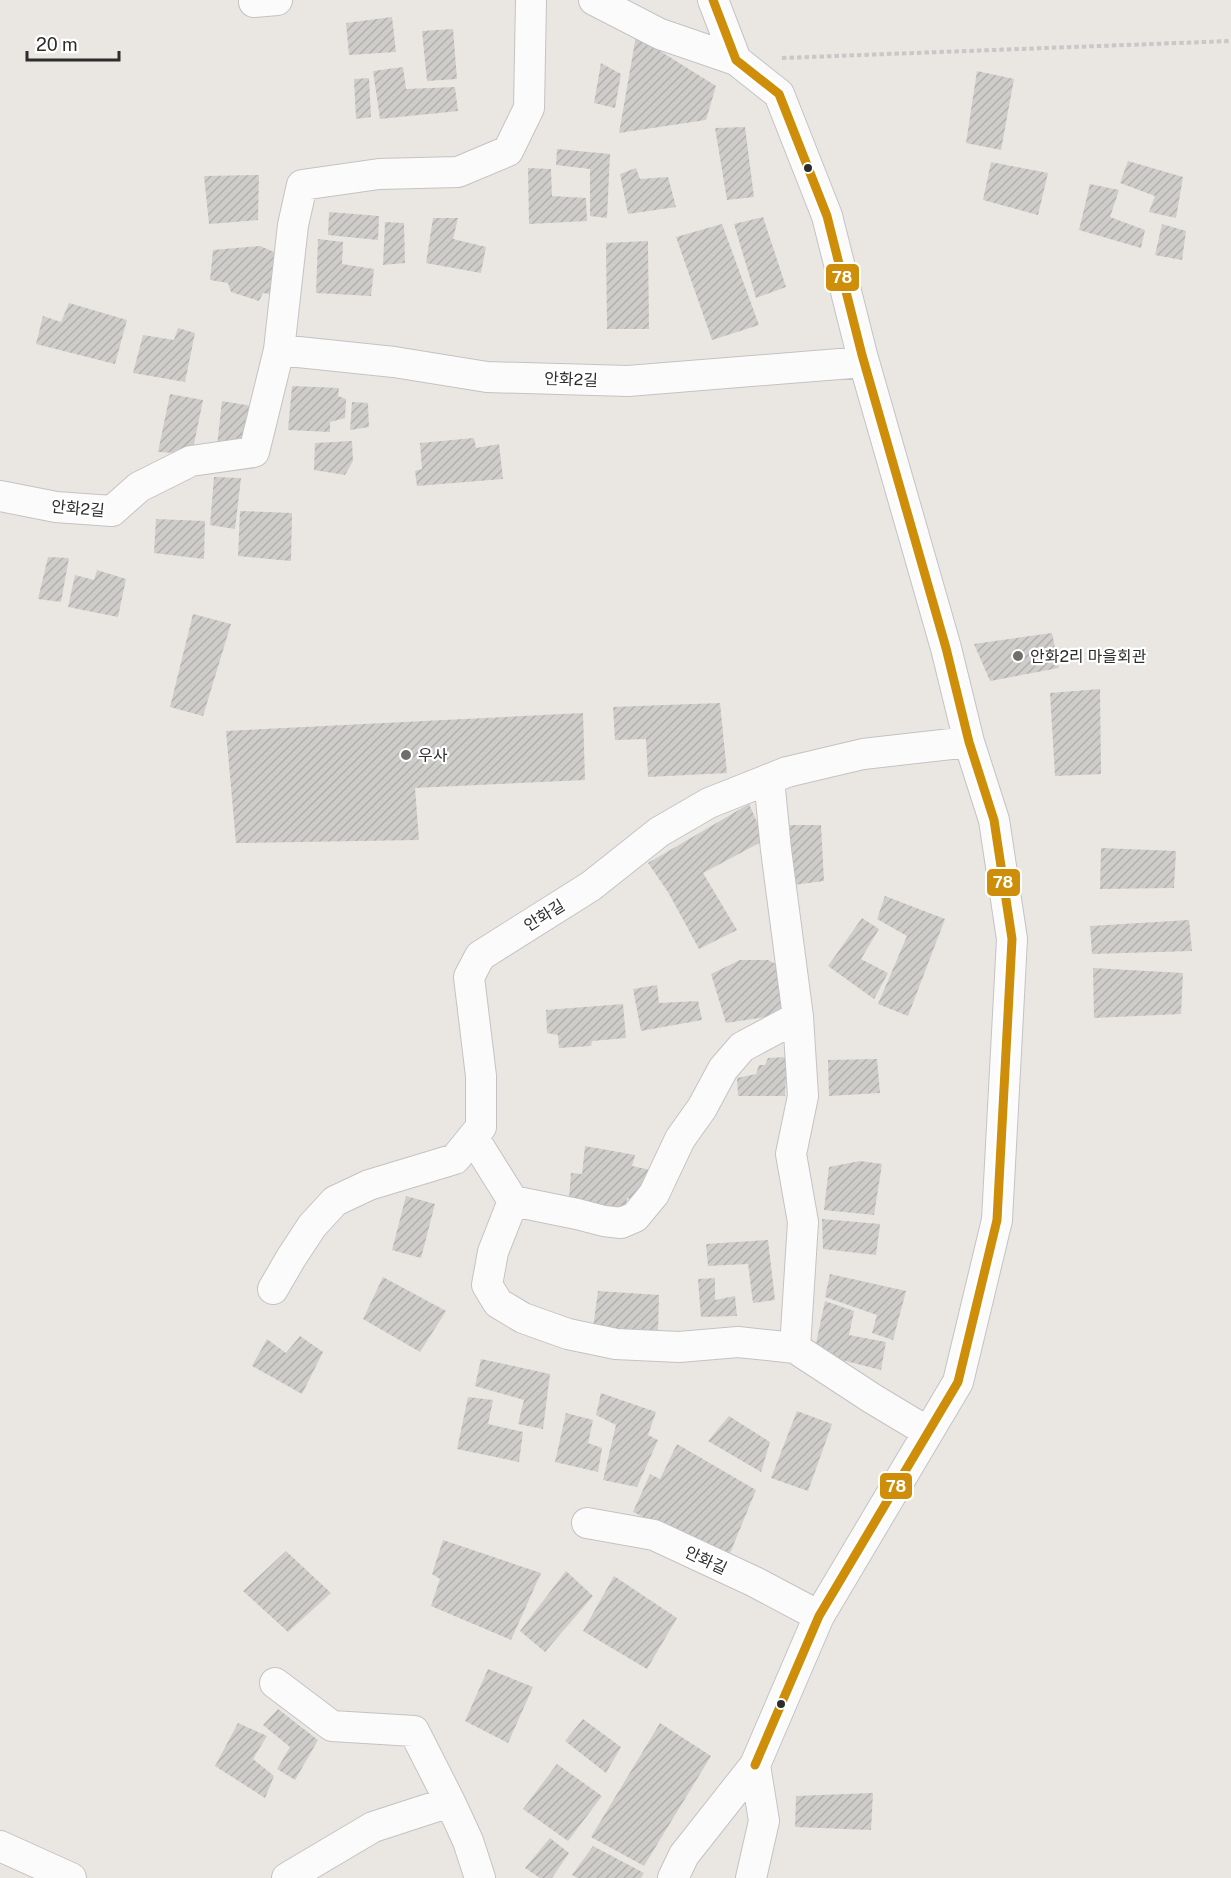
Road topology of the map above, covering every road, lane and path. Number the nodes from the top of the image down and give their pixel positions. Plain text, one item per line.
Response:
1 (531, 0) edge
2 (594, 0) edge
3 (713, 0) edge
4 (1231, 41) edge
5 (736, 60) junction
6 (279, 350) junction
7 (864, 362) junction
8 (0, 496) edge
9 (969, 742) junction
10 (769, 779) junction
11 (798, 1017) junction
12 (473, 1137) junction
13 (513, 1201) junction
14 (273, 1290) dead end
15 (795, 1348) junction
16 (928, 1431) junction
17 (587, 1523) dead end
18 (819, 1616) junction
19 (275, 1683) dead end
20 (755, 1765) junction
21 (450, 1802) junction
22 (0, 1846) edge
23 (71, 1878) edge
24 (287, 1878) edge
25 (480, 1878) edge
26 (673, 1878) edge
27 (751, 1878) edge

1 - 6 street, 안화2길
2 - 5 street
3 - 5 street
4 - 5 path
5 - 7 street
6 - 7 street, 안화2길
6 - 8 street, 안화2길
7 - 9 street
9 - 10 street, 안화길
9 - 16 street
10 - 11 street
10 - 12 street, 안화길
11 - 13 street
11 - 15 street
12 - 13 street
12 - 14 street, 안화길
13 - 15 street
15 - 16 street
16 - 18 street
17 - 18 street, 안화길
18 - 20 street
19 - 21 street
20 - 26 street
20 - 27 street
21 - 24 street
21 - 25 street
22 - 23 street

